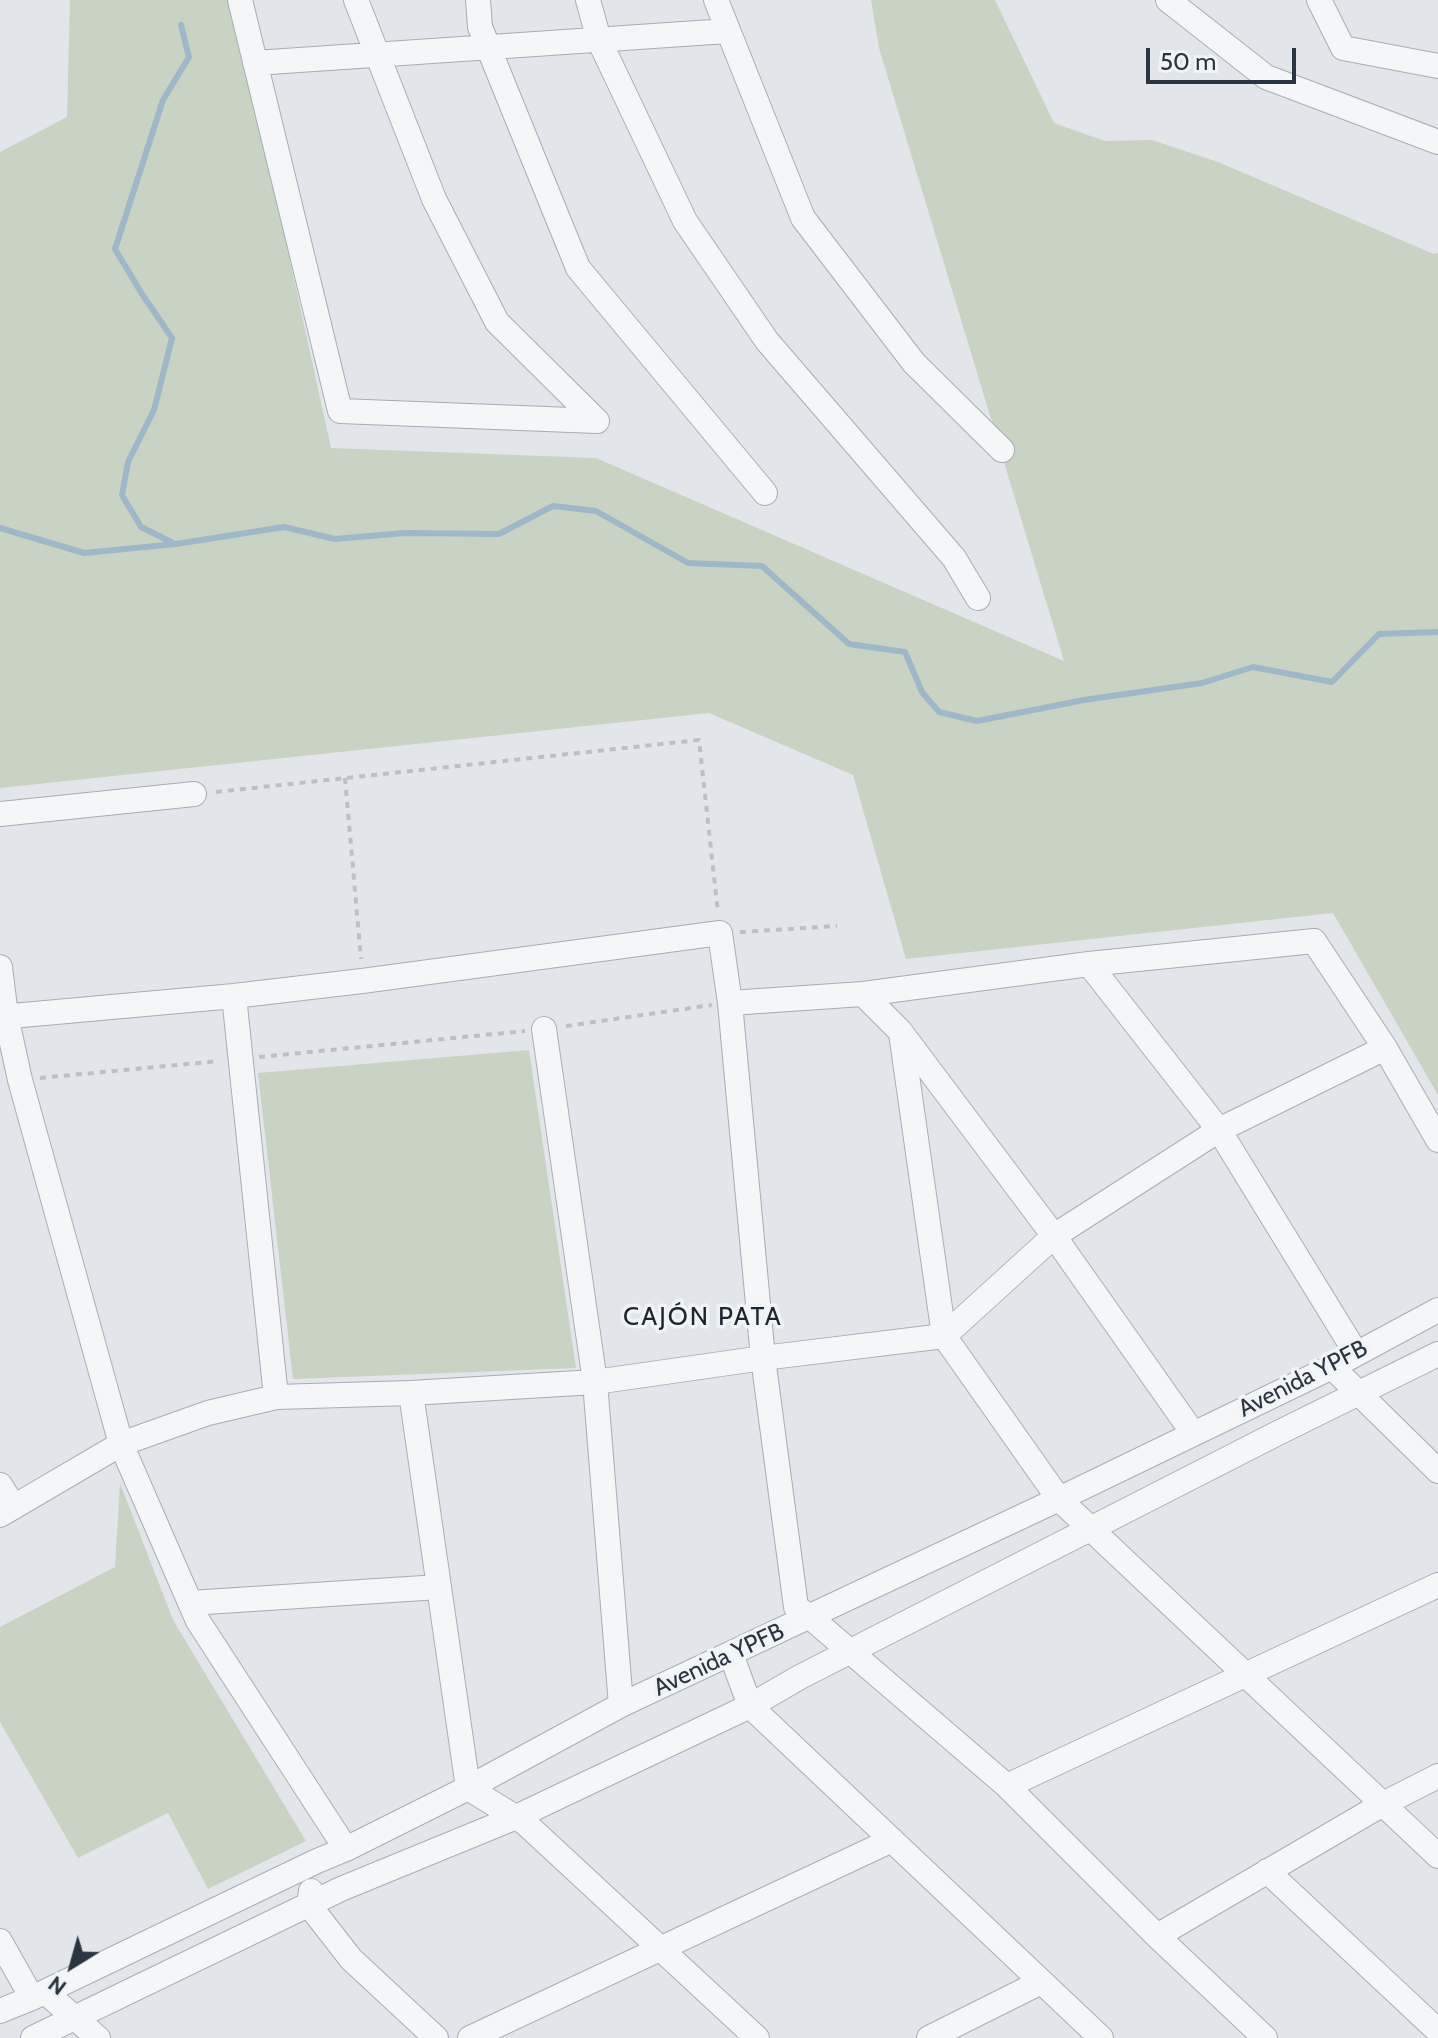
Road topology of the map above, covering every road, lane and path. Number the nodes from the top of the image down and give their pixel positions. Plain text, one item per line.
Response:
1 (240, 0) edge
2 (356, 0) edge
3 (478, 0) edge
4 (588, 0) edge
5 (716, 0) edge
6 (1168, 0) edge
7 (1319, 0) edge
8 (727, 31) junction
9 (599, 40) junction
10 (489, 47) junction
11 (377, 55) junction
12 (255, 63) junction
13 (1438, 66) edge
14 (1438, 142) edge
15 (1002, 450) dead end
16 (765, 493) dead end
17 (978, 598) dead end
18 (345, 778) junction
19 (194, 794) joint
20 (0, 814) edge
21 (837, 926) dead end
22 (720, 933) junction
23 (1089, 964) junction
24 (0, 967) edge
25 (362, 981) junction
26 (863, 994) junction
27 (234, 996) junction
28 (730, 1003) junction
29 (3, 1017) edge
30 (544, 1029) junction
31 (900, 1031) junction
32 (1385, 1048) junction
33 (241, 1059) junction
34 (20, 1080) junction
35 (1219, 1130) junction
36 (1438, 1140) edge
37 (1054, 1236) junction
38 (1438, 1310) edge
39 (944, 1336) junction
40 (1356, 1353) junction
41 (1438, 1354) edge
42 (763, 1358) junction
43 (1332, 1367) junction
44 (595, 1382) junction
45 (411, 1393) junction
46 (1359, 1394) junction
47 (276, 1397) junction
48 (1193, 1433) junction
49 (121, 1444) junction
50 (1438, 1471) edge
51 (0, 1485) edge
52 (1059, 1499) junction
53 (7, 1511) edge
54 (1090, 1529) junction
55 (1438, 1585) edge
56 (439, 1587) junction
57 (190, 1603) junction
58 (810, 1617) junction
59 (851, 1651) junction
60 (731, 1654) junction
61 (1246, 1675) junction
62 (621, 1705) junction
63 (750, 1706) junction
64 (1438, 1776) edge
65 (1007, 1786) junction
66 (468, 1788) junction
67 (1383, 1804) junction
68 (514, 1818) junction
69 (892, 1840) junction
70 (346, 1849) junction
71 (1438, 1856) edge
72 (317, 1861) junction
73 (1267, 1871) junction
74 (309, 1905) junction
75 (1157, 1936) junction
76 (0, 1941) edge
77 (660, 1949) junction
78 (1041, 1982) junction
79 (38, 1995) junction
80 (0, 2011) edge
81 (76, 2017) junction
82 (1438, 2031) edge
83 (33, 2038) edge
84 (98, 2038) edge
85 (436, 2038) edge
86 (470, 2038) edge
87 (757, 2038) edge
88 (929, 2038) edge
89 (1101, 2038) edge
90 (1265, 2038) edge

1 - 12 street
2 - 11 street
3 - 10 street
4 - 9 street
5 - 8 street
6 - 14 street
7 - 13 street
8 - 9 street
8 - 15 street
9 - 10 street
9 - 17 street
10 - 11 street
10 - 16 street
11 - 12 street
11 - 12 street
18 - 19 path
18 - 22 path
18 - 25 path
19 - 20 street
21 - 22 path
22 - 25 street
22 - 28 street
23 - 26 street
23 - 32 street
23 - 35 street
24 - 29 street
25 - 27 street
26 - 28 street
26 - 31 street
27 - 29 street
27 - 33 street
28 - 30 path
28 - 42 street
29 - 34 street
30 - 33 path
30 - 44 street
31 - 37 street
31 - 39 street
32 - 35 street
32 - 36 street
33 - 34 path
33 - 47 street
34 - 49 street
35 - 37 street
35 - 40 street
37 - 39 street
37 - 48 street
38 - 40 street, Avenida YPFB
39 - 42 street
39 - 52 street
40 - 43 street, Avenida YPFB
41 - 46 street, Avenida YPFB
42 - 44 street
42 - 58 street
43 - 46 street
43 - 48 street, Avenida YPFB
44 - 45 street
44 - 62 street
45 - 47 street
45 - 56 street
46 - 50 street
46 - 54 street, Avenida YPFB
47 - 49 street
48 - 52 street, Avenida YPFB
49 - 53 street
49 - 57 street
51 - 53 street
52 - 54 street
52 - 58 street, Avenida YPFB
54 - 59 street, Avenida YPFB
54 - 61 street
55 - 61 street
56 - 57 street
56 - 66 street
57 - 70 street
58 - 59 street
58 - 60 street, Avenida YPFB
59 - 63 street, Avenida YPFB
59 - 65 street
60 - 62 street, Avenida YPFB
60 - 63 street
61 - 65 street
61 - 67 street
62 - 66 street, Avenida YPFB
63 - 68 street, Avenida YPFB
63 - 69 street
64 - 67 street
65 - 75 street
66 - 68 street
66 - 70 street, Avenida YPFB
67 - 71 street
67 - 73 street
68 - 74 street, Avenida YPFB
68 - 77 street
69 - 77 street
69 - 78 street
70 - 72 street, Avenida YPFB
72 - 74 street
72 - 79 street, Avenida YPFB
73 - 75 street
73 - 82 street
74 - 81 street, Avenida YPFB
74 - 85 street
75 - 90 street
76 - 79 street
77 - 86 street
77 - 87 street
78 - 88 street
78 - 89 street
79 - 80 street, Avenida YPFB
79 - 81 street
81 - 83 street, Avenida YPFB
81 - 84 street

